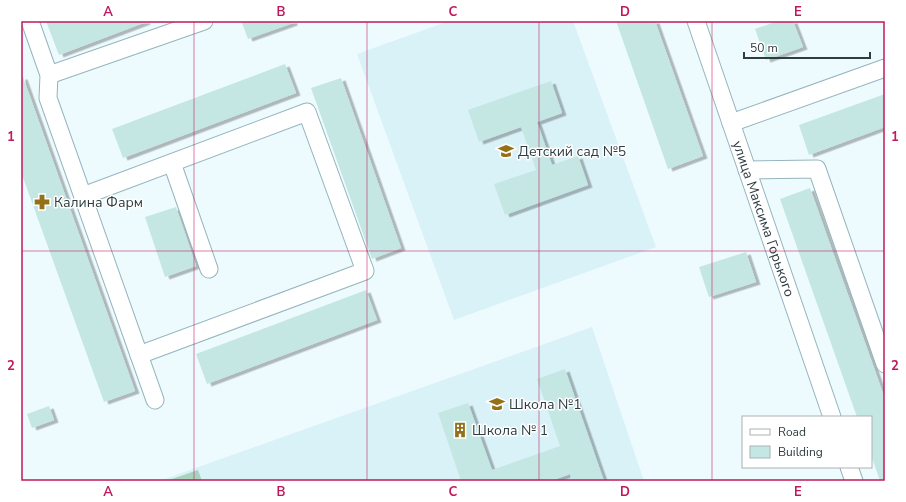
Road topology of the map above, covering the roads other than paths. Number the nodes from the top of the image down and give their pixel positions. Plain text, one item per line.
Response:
1 (30, 21) edge
2 (204, 21) edge
3 (696, 21) edge
4 (885, 68) edge
5 (49, 75) junction
6 (731, 123) junction
7 (172, 162) junction
8 (747, 170) junction
9 (83, 196) junction
10 (209, 269) dead end
11 (139, 355) junction
12 (885, 364) edge
13 (155, 400) dead end
14 (832, 416) edge
15 (849, 468) edge
16 (854, 481) edge

1 - 5 street
2 - 5 street
3 - 6 street, улица Максима Горького
4 - 6 street
5 - 9 street
6 - 8 street, улица Максима Горького
7 - 9 street
7 - 10 street
7 - 11 street
8 - 12 street
8 - 14 street, улица Максима Горького
9 - 11 street
11 - 13 street
15 - 16 street

